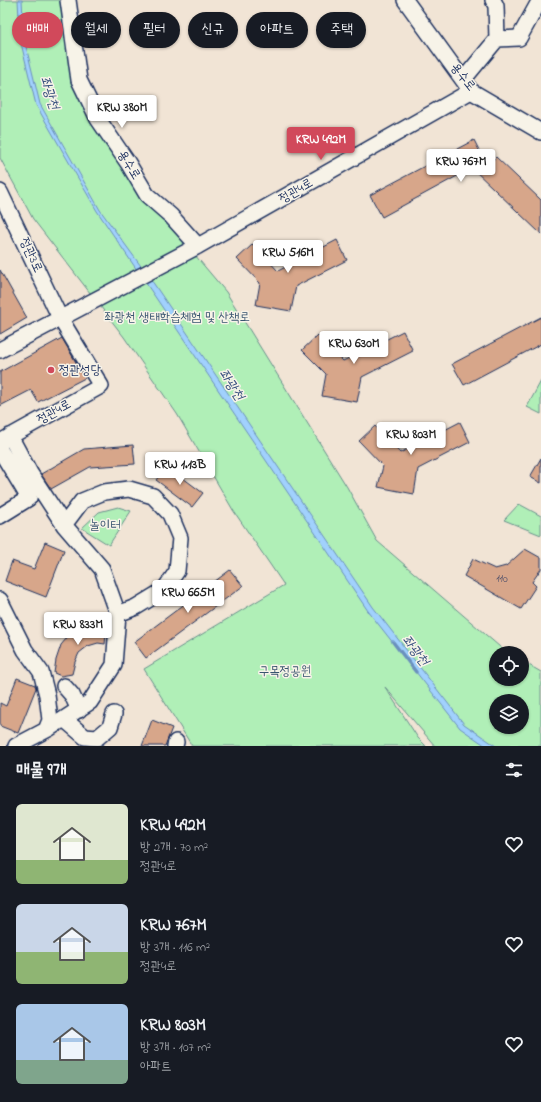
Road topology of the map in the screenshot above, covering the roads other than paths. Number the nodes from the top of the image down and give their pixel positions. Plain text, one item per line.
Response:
1 (68, 0) edge
2 (405, 0) edge
3 (493, 0) edge
4 (540, 0) edge
5 (498, 39) junction
6 (467, 85) junction
7 (541, 132) edge
8 (0, 192) edge
9 (198, 246) junction
10 (60, 318) junction
11 (0, 350) edge
12 (5, 439) edge
13 (0, 450) edge
14 (0, 516) edge
15 (64, 525) junction
16 (0, 600) edge
17 (118, 614) junction
18 (64, 686) dead end
19 (79, 710) junction
20 (114, 714) dead end
21 (64, 719) junction
22 (46, 730) junction
23 (88, 741) edge
24 (16, 746) edge

1 - 9 street, 용수로
2 - 6 street, 용수로
3 - 5 street
4 - 5 street
5 - 6 street, 정관4로
6 - 7 street, 용수로
6 - 9 street, 정관4로
8 - 10 street, 정관3로
9 - 10 street, 정관4로
10 - 11 street
10 - 12 street, 정관4로
12 - 15 street
13 - 14 street
15 - 17 street
15 - 17 street
16 - 22 street
17 - 19 street
18 - 19 street
19 - 21 street
20 - 23 street
21 - 22 street
21 - 23 street
22 - 24 street

